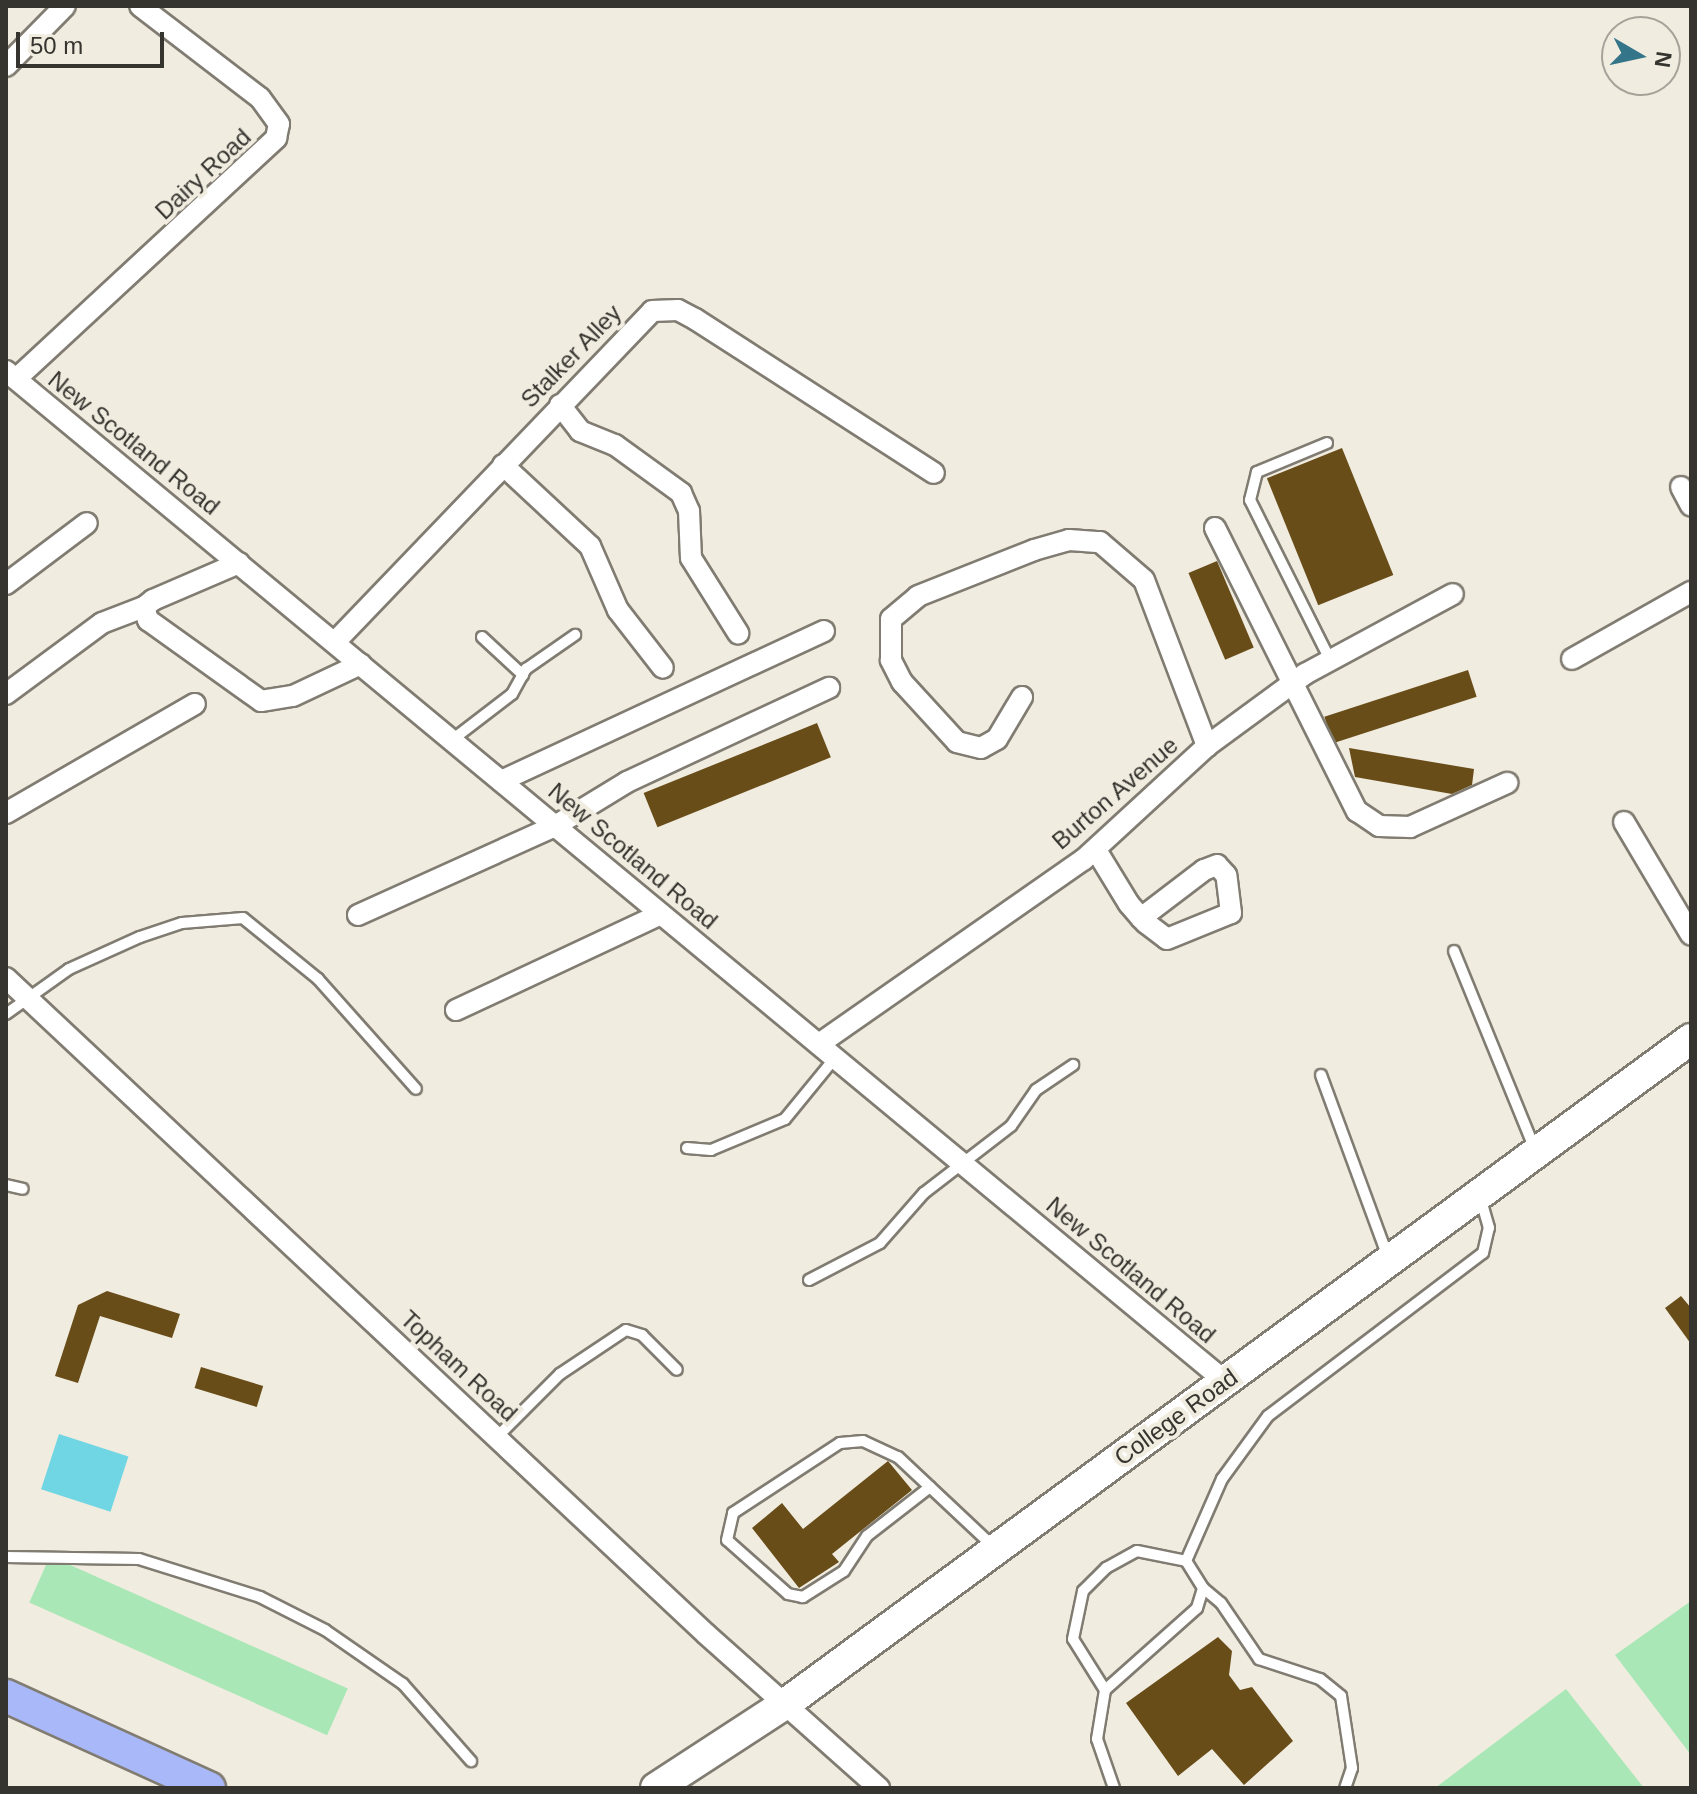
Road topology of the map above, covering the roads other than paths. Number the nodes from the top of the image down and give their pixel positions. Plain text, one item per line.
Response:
1 (65, 6) edge
2 (140, 6) edge
3 (6, 66) edge
4 (11, 375) edge
5 (560, 405) junction
6 (1327, 443) dead end
7 (503, 465) junction
8 (934, 473) dead end
9 (1681, 487) dead end
10 (1691, 506) edge
11 (87, 523) dead end
12 (1215, 528) dead end
13 (239, 563) junction
14 (6, 584) edge
15 (1691, 592) edge
16 (1453, 594) dead end
17 (144, 607) junction
18 (824, 631) dead end
19 (738, 633) dead end
20 (575, 635) dead end
21 (482, 637) dead end
22 (335, 642) junction
23 (1572, 659) dead end
24 (1330, 660) junction
25 (361, 664) junction
26 (663, 668) dead end
27 (523, 675) junction
28 (1291, 684) junction
29 (829, 688) dead end
30 (6, 694) edge
31 (1022, 697) dead end
32 (195, 704) dead end
33 (452, 740) junction
34 (1207, 746) junction
35 (501, 781) junction
36 (1507, 783) dead end
37 (6, 813) edge
38 (1624, 822) dead end
39 (555, 826) junction
40 (1096, 850) junction
41 (661, 914) junction
42 (358, 915) dead end
43 (1141, 918) dead end
44 (1691, 935) edge
45 (1454, 951) dead end
46 (7, 981) edge
47 (24, 995) junction
48 (456, 1010) dead end
49 (6, 1014) edge
50 (1691, 1039) edge
51 (819, 1044) junction
52 (835, 1058) junction
53 (1073, 1065) dead end
54 (1321, 1075) dead end
55 (416, 1089) dead end
56 (687, 1148) dead end
57 (1536, 1151) junction
58 (964, 1164) junction
59 (6, 1185) edge
60 (23, 1189) dead end
61 (1479, 1194) junction
62 (1389, 1261) junction
63 (809, 1280) dead end
64 (677, 1370) dead end
65 (1226, 1382) junction
66 (497, 1437) junction
67 (930, 1487) junction
68 (994, 1547) junction
69 (6, 1557) edge
70 (1186, 1561) junction
71 (1203, 1588) junction
72 (1105, 1690) junction
73 (6, 1696) edge
74 (788, 1702) junction
75 (6, 1713) edge
76 (471, 1761) dead end
77 (173, 1788) edge
78 (209, 1788) edge
79 (656, 1788) edge
80 (879, 1788) edge
81 (1114, 1788) edge
82 (1345, 1788) edge

1 - 3 street
2 - 4 street, Dairy Road
4 - 13 street, New Scotland Road
5 - 7 street, Stalker Alley
5 - 8 street, Stalker Alley
5 - 19 street
6 - 24 lane
7 - 22 street, Stalker Alley
7 - 26 street
9 - 10 street
11 - 14 street
12 - 28 street
13 - 17 street
13 - 22 street, New Scotland Road
15 - 23 street
16 - 24 street, Burton Avenue
17 - 25 street
17 - 30 street
18 - 35 street
20 - 27 lane
21 - 27 lane
22 - 25 street, New Scotland Road
24 - 28 street, Burton Avenue
25 - 33 street, New Scotland Road
27 - 33 lane
28 - 34 street, Burton Avenue
28 - 36 street
29 - 39 street
31 - 34 street
32 - 37 street
33 - 35 street, New Scotland Road
34 - 40 street, Burton Avenue
35 - 39 street, New Scotland Road
38 - 44 street
39 - 41 street, New Scotland Road
39 - 42 street
40 - 43 street
40 - 51 street, Burton Avenue
41 - 48 street
41 - 51 street, New Scotland Road
45 - 57 lane
46 - 47 street, Topham Road
47 - 49 lane
47 - 55 lane
47 - 66 street, Topham Road
50 - 57 street, College Road
51 - 52 street, New Scotland Road
52 - 56 lane
52 - 58 street, New Scotland Road
53 - 58 lane
54 - 62 lane
57 - 61 street, College Road
58 - 63 lane
58 - 65 street, New Scotland Road
59 - 60 lane
61 - 62 street, College Road
61 - 70 lane
62 - 65 street, College Road
64 - 66 lane
65 - 68 street, College Road
66 - 74 street, Topham Road
67 - 67 lane
67 - 68 lane
68 - 74 street, College Road
69 - 76 lane
70 - 71 lane
70 - 72 lane
71 - 72 lane
71 - 82 lane
72 - 81 lane
73 - 78 main road
74 - 79 street, College Road
74 - 80 street, Topham Road
75 - 77 main road

